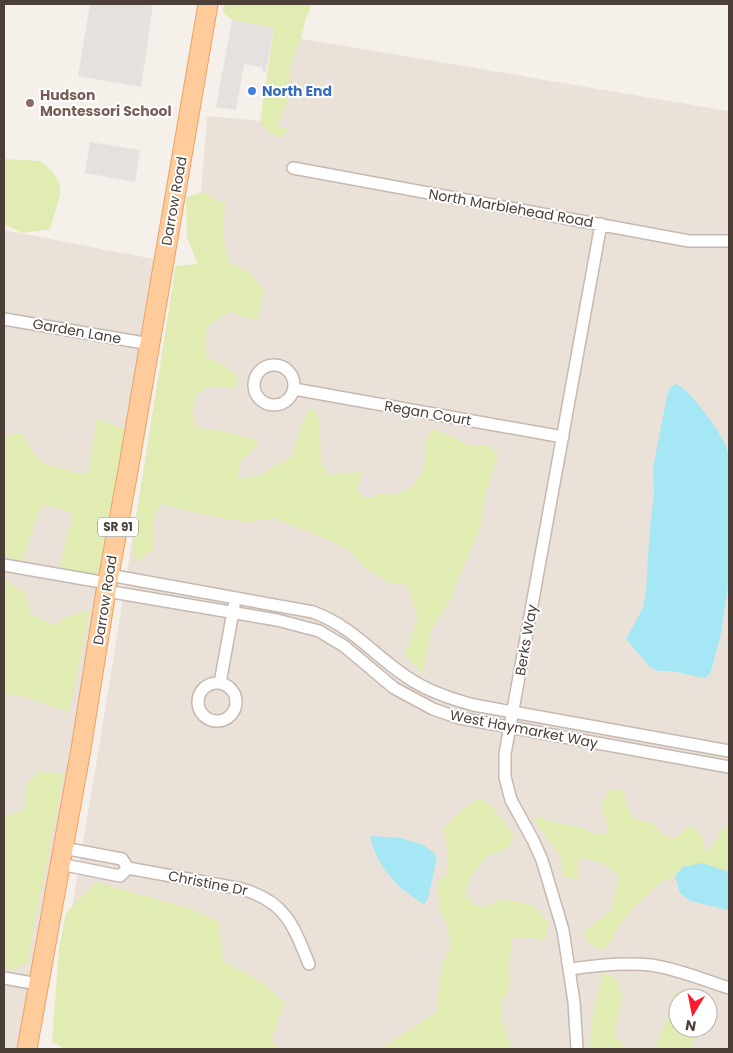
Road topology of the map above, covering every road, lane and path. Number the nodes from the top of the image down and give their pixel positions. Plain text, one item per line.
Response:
1 (208, 4) edge
2 (293, 168) dead end
3 (601, 224) junction
4 (729, 241) edge
5 (4, 319) edge
6 (150, 344) junction
7 (294, 389) dead end
8 (563, 437) junction
9 (4, 565) edge
10 (107, 583) junction
11 (235, 597) junction
12 (233, 612) junction
13 (220, 683) dead end
14 (514, 711) junction
15 (510, 728) junction
16 (729, 751) edge
17 (729, 767) edge
18 (62, 856) junction
19 (128, 868) junction
20 (309, 964) dead end
21 (570, 969) junction
22 (4, 978) edge
23 (38, 984) junction
24 (729, 988) edge
25 (27, 1049) edge
26 (577, 1049) edge

1 - 6 main road, Darrow Road / SR 91
2 - 3 street, North Marblehead Road
3 - 4 street, North Marblehead Road
3 - 8 street, Berks Way
5 - 6 street, Garden Lane
6 - 10 main road, Darrow Road / SR 91
7 - 8 street, Regan Court
8 - 14 street, Berks Way
9 - 10 street
10 - 11 street, West Haymarket Way
10 - 12 street, West Haymarket Way
10 - 18 main road, Darrow Road / SR 91
11 - 12 street
11 - 14 street, West Haymarket Way
12 - 13 street
12 - 15 street, West Haymarket Way
14 - 15 street, Berks Way
14 - 16 street, West Haymarket Way
15 - 17 street, West Haymarket Way
15 - 21 street, Berks Way
18 - 19 street, Christine Dr
18 - 19 street, Christine Dr
18 - 23 main road, Darrow Road / SR 91
19 - 20 street, Christine Dr
21 - 24 street
21 - 26 street, Berks Way
22 - 23 street
23 - 25 main road, Darrow Road / SR 91

